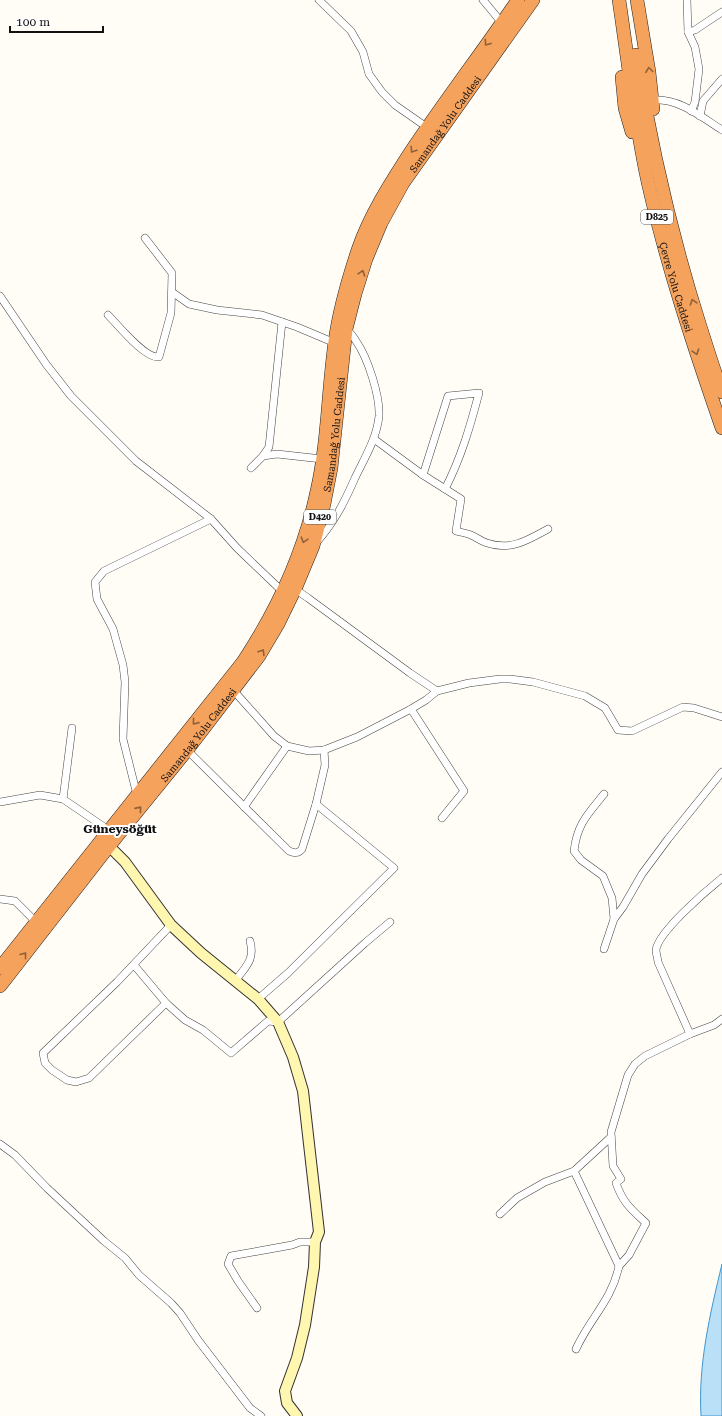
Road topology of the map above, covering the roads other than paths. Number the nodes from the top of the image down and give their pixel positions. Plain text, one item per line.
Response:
1 (319, 0) edge
2 (483, 0) edge
3 (518, 0) edge
4 (533, 0) edge
5 (611, 0) edge
6 (619, 0) edge
7 (627, 0) edge
8 (637, 0) edge
9 (686, 0) edge
10 (722, 12) edge
11 (502, 23) junction
12 (688, 32) junction
13 (722, 79) edge
14 (652, 100) junction
15 (691, 111) junction
16 (700, 116) junction
17 (428, 128) junction
18 (722, 130) edge
19 (654, 180) junction
20 (145, 238) dead end
21 (172, 292) junction
22 (0, 296) edge
23 (108, 315) dead end
24 (282, 322) junction
25 (346, 329) junction
26 (335, 343) junction
27 (722, 392) edge
28 (722, 428) edge
29 (374, 439) junction
30 (263, 456) junction
31 (322, 459) junction
32 (251, 468) dead end
33 (423, 475) junction
34 (445, 489) junction
35 (211, 519) junction
36 (548, 528) dead end
37 (313, 546) junction
38 (289, 591) junction
39 (233, 690) junction
40 (437, 691) junction
41 (411, 709) junction
42 (722, 717) edge
43 (72, 728) dead end
44 (287, 746) junction
45 (187, 750) junction
46 (324, 750) junction
47 (722, 772) edge
48 (604, 794) dead end
49 (137, 795) junction
50 (63, 799) junction
51 (0, 802) edge
52 (316, 804) junction
53 (244, 807) junction
54 (442, 818) dead end
55 (110, 830) junction
56 (109, 846) junction
57 (722, 878) edge
58 (0, 899) edge
59 (614, 919) junction
60 (390, 922) dead end
61 (37, 923) junction
62 (171, 925) junction
63 (250, 941) dead end
64 (604, 949) dead end
65 (134, 965) junction
66 (0, 968) edge
67 (236, 980) junction
68 (0, 986) edge
69 (258, 999) junction
70 (166, 1003) junction
71 (722, 1019) edge
72 (278, 1022) junction
73 (690, 1034) junction
74 (611, 1137) junction
75 (0, 1144) edge
76 (574, 1171) junction
77 (500, 1214) dead end
78 (315, 1242) junction
79 (619, 1266) junction
80 (257, 1308) dead end
81 (576, 1349) dead end
82 (261, 1416) edge
83 (297, 1416) edge

1 - 17 street
2 - 11 street
3 - 11 highway, Samandağ Yolu Caddesi / D420
25 -> 4 highway, Samandağ Yolu Caddesi / D420
5 - 19 highway
6 - 19 highway, Çevre Yolu Caddesi / D825
7 - 19 highway, Çevre Yolu Caddesi / D825
14 -> 8 highway
9 - 12 street
10 - 12 street
11 -> 17 highway, Samandağ Yolu Caddesi / D420
12 - 15 street
13 - 16 street
14 - 15 street
14 - 19 highway
15 - 16 street
16 - 18 street
17 -> 26 highway, Samandağ Yolu Caddesi / D420
27 -> 19 highway, Çevre Yolu Caddesi / D825
19 -> 28 highway, Çevre Yolu Caddesi / D825
20 - 21 street
21 - 23 street
21 - 24 street
22 - 35 street
24 - 26 street
24 - 30 street
25 - 29 street
25 - 37 highway, Samandağ Yolu Caddesi / D420
26 - 31 highway, Samandağ Yolu Caddesi / D420
29 - 33 street
29 - 37 street
30 - 31 street
30 - 32 street
31 -> 38 highway, Samandağ Yolu Caddesi / D420
33 - 34 street
33 - 34 street
34 - 36 street
35 - 38 street
35 - 49 street
37 - 38 highway, Samandağ Yolu Caddesi / D420
39 -> 38 highway, Samandağ Yolu Caddesi / D420
38 - 40 street
38 -> 49 highway, Samandağ Yolu Caddesi / D420
39 - 44 street
39 - 45 highway, Samandağ Yolu Caddesi / D420
40 - 41 street
40 - 42 street
41 - 46 street
41 - 54 street
43 - 50 street
44 - 46 street
44 - 53 street
45 - 53 street
56 -> 45 highway, Samandağ Yolu Caddesi / D420
46 - 52 street
47 - 59 street
48 - 59 street
49 - 55 highway, Samandağ Yolu Caddesi / D420
50 - 51 street
50 - 55 street
52 - 53 street
52 - 69 street
55 - 61 highway, Samandağ Yolu Caddesi / D420
56 - 62 street
68 -> 56 highway, Samandağ Yolu Caddesi / D420
57 - 73 street
58 - 61 street
59 - 64 street
60 - 72 street
61 - 66 highway, Samandağ Yolu Caddesi / D420
62 - 65 street
62 - 67 street
63 - 67 street
65 - 70 street
65 - 70 street
67 - 69 street
69 - 72 street
70 - 72 street
71 - 73 street
72 - 78 street
73 - 74 street
74 - 76 street
74 - 79 street
75 - 82 street
76 - 77 street
76 - 79 street
78 - 80 street
78 - 83 street
79 - 81 street

